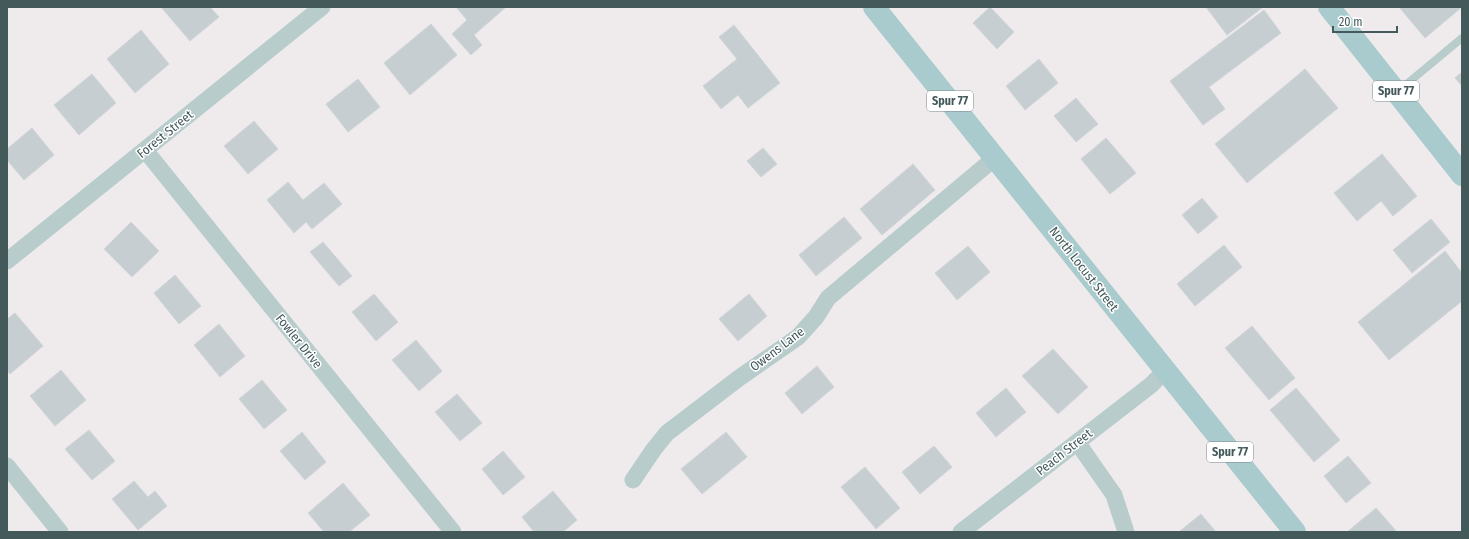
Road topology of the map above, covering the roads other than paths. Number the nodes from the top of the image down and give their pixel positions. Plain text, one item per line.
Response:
1 (322, 7) edge
2 (874, 7) edge
3 (1329, 7) edge
4 (1462, 38) edge
5 (1397, 92) junction
6 (145, 150) junction
7 (996, 157) junction
8 (1462, 175) edge
9 (7, 261) edge
10 (1165, 371) junction
11 (1077, 442) junction
12 (7, 466) edge
13 (633, 480) dead end
14 (60, 532) edge
15 (453, 532) edge
16 (962, 532) edge
17 (1126, 532) edge
18 (1295, 532) edge

1 - 6 street, Forest Street
2 - 7 main road, North Locust Street / Spur 77
3 - 5 main road, Spur 77
4 - 5 lane
5 - 8 main road, Spur 77
6 - 9 street, Forest Street
6 - 15 street, Fowler Drive
7 - 10 main road, North Locust Street / Spur 77
7 - 13 street, Owens Lane
10 - 11 street, Peach Street
10 - 18 main road, North Locust Street / Spur 77
11 - 16 street, Peach Street
11 - 17 street
12 - 14 street

